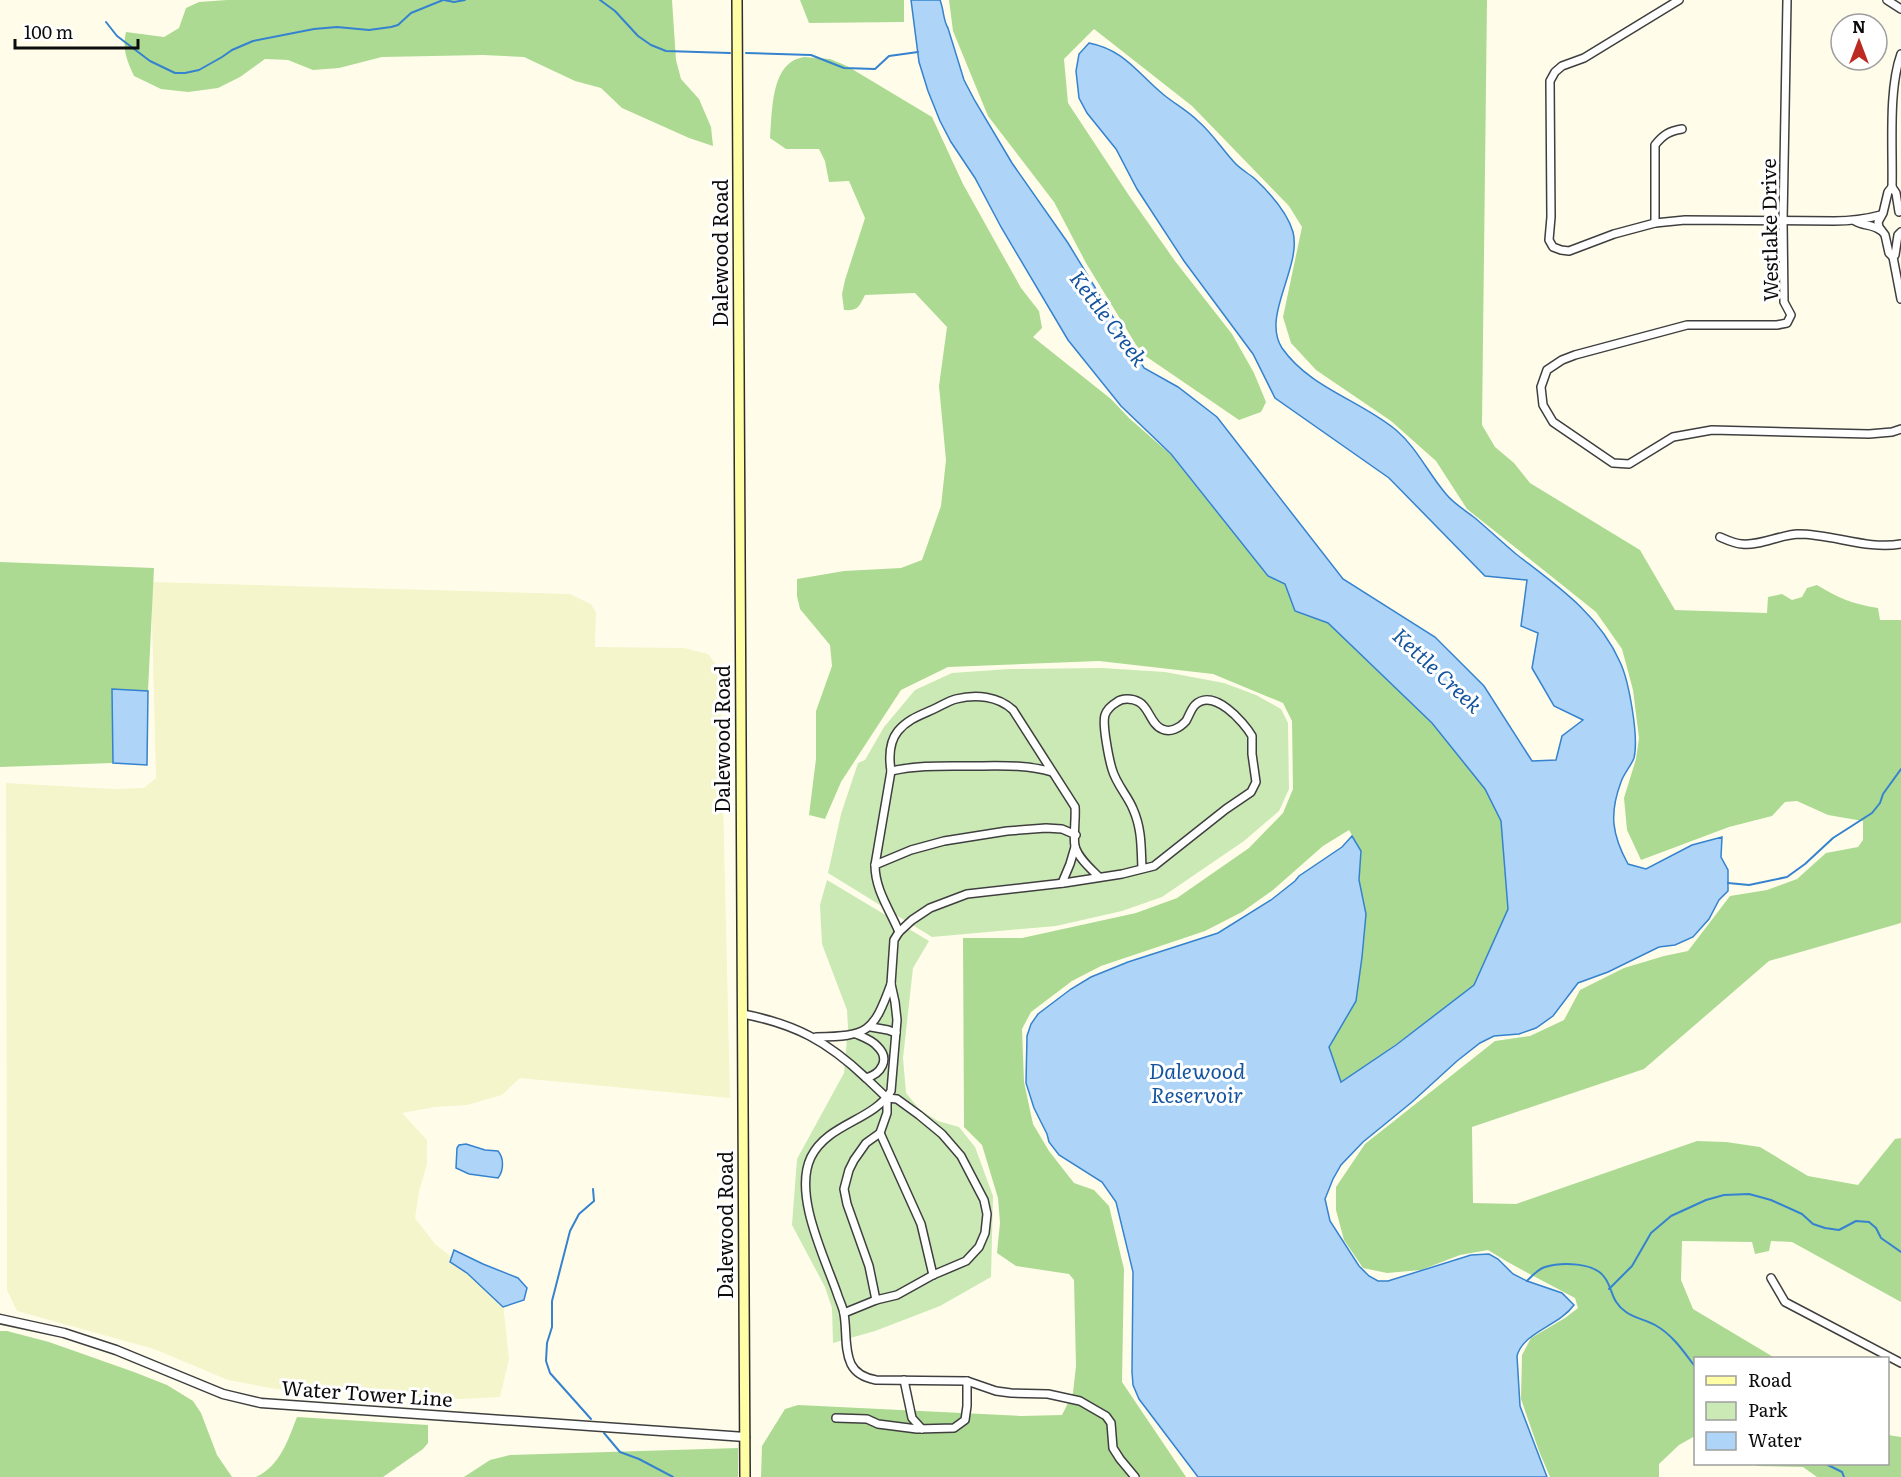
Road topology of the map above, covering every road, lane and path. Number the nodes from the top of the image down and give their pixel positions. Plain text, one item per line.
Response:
1 (737, 0) edge
2 (1678, 0) edge
3 (1777, 0) edge
4 (1789, 0) edge
5 (1887, 0) edge
6 (1901, 9) edge
7 (1901, 54) edge
8 (1682, 129) dead end
9 (1892, 187) junction
10 (1900, 213) edge
11 (1882, 214) junction
12 (1855, 220) junction
13 (1784, 221) junction
14 (1655, 223) junction
15 (1883, 232) junction
16 (1899, 234) edge
17 (1893, 257) junction
18 (1901, 299) edge
19 (1901, 429) edge
20 (1720, 537) dead end
21 (1901, 544) edge
22 (891, 771) junction
23 (1053, 772) junction
24 (1076, 835) junction
25 (1076, 847) junction
26 (875, 865) junction
27 (1142, 868) junction
28 (1099, 877) junction
29 (1062, 883) junction
30 (899, 932) junction
31 (891, 984) junction
32 (743, 1014) junction
33 (870, 1027) junction
34 (896, 1033) junction
35 (856, 1034) junction
36 (816, 1038) junction
37 (866, 1078) junction
38 (887, 1098) junction
39 (880, 1133) junction
40 (933, 1275) junction
41 (1771, 1278) dead end
42 (876, 1300) junction
43 (844, 1313) junction
44 (0, 1319) edge
45 (1901, 1363) edge
46 (904, 1380) junction
47 (967, 1381) junction
48 (836, 1418) dead end
49 (922, 1429) junction
50 (745, 1437) junction
51 (746, 1477) edge
52 (1135, 1477) edge

1 - 32 main road, Dalewood Road
2 - 14 street
3 - 4 street
4 - 13 street, Westlake Drive
5 - 6 street
7 - 9 street
8 - 14 street
9 - 10 street
9 - 11 street
10 - 11 street
11 - 12 street
11 - 15 street
12 - 13 street
12 - 15 street
13 - 14 street
13 - 19 street, Westlake Drive
15 - 16 street
15 - 17 street
16 - 17 street
17 - 18 street
20 - 21 street
22 - 23 street
22 - 23 street
22 - 26 street
23 - 24 street
24 - 25 street
24 - 26 street
25 - 28 street
25 - 29 street
26 - 30 street
27 - 27 street
27 - 28 street
28 - 29 street
29 - 30 street
30 - 31 street
31 - 33 street
31 - 34 street
32 - 36 street
32 - 50 main road, Dalewood Road
33 - 34 street
33 - 35 street
34 - 38 street
35 - 36 street
35 - 37 street
36 - 37 street
37 - 38 street
38 - 39 street
38 - 40 street
38 - 43 street
39 - 40 street
39 - 42 street
40 - 42 street
41 - 45 street
42 - 43 street
43 - 46 street
44 - 50 street, Water Tower Line
46 - 47 street
46 - 49 street
47 - 49 street
47 - 52 street
48 - 49 street
50 - 51 main road, Dalewood Road

